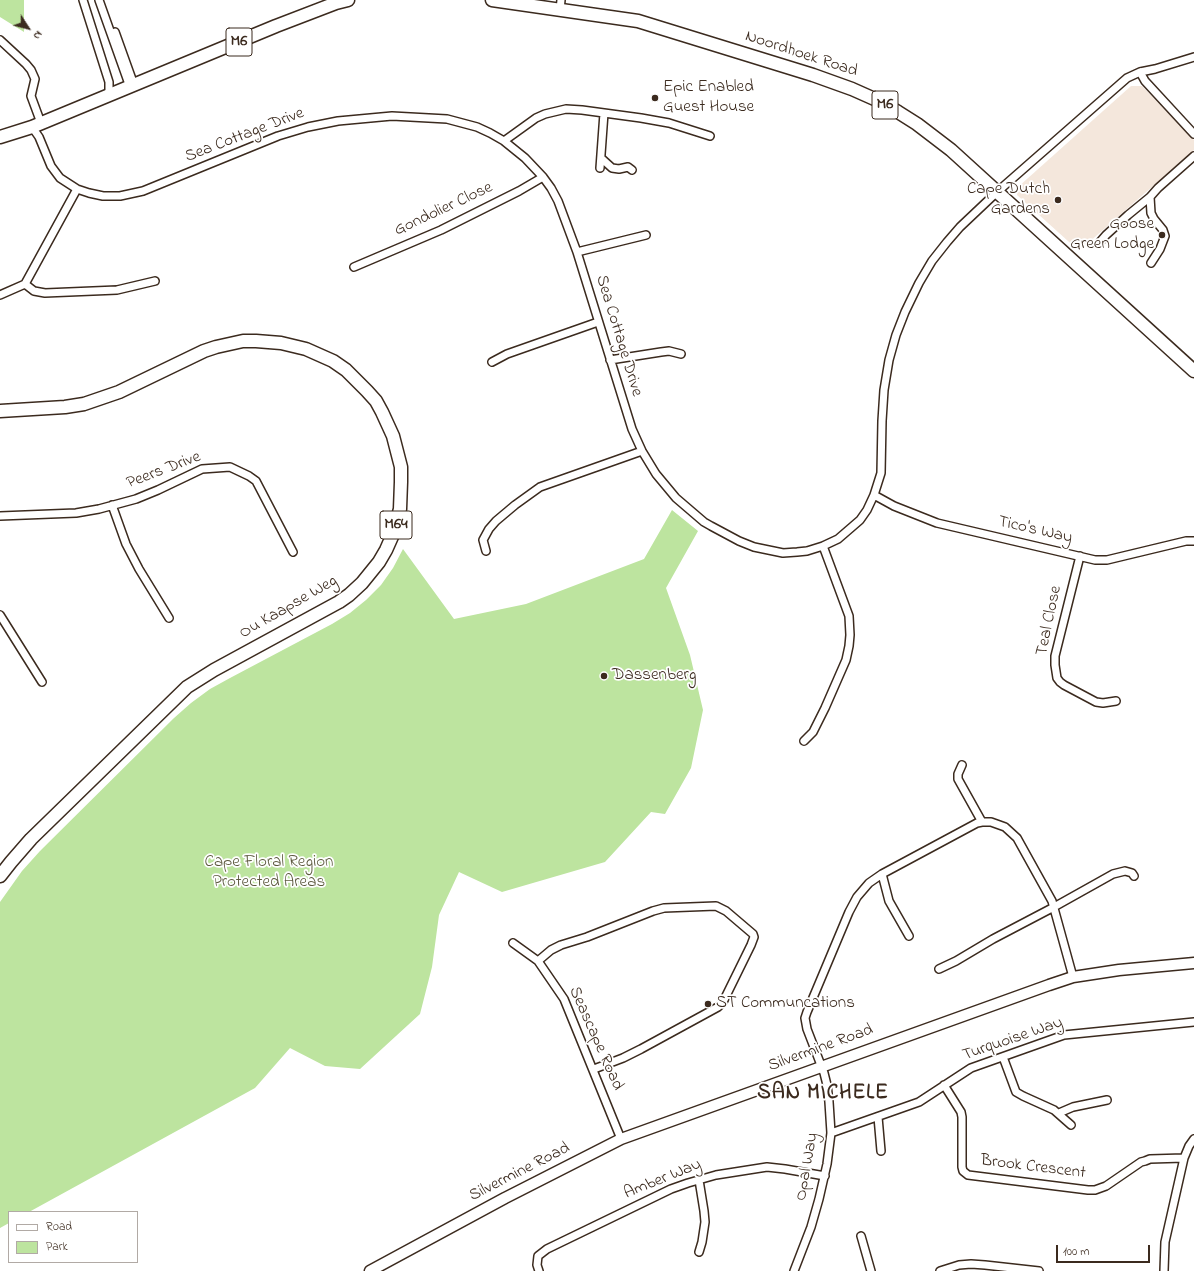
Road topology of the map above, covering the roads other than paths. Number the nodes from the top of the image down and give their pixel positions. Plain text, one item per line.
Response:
1 (83, 0) edge
2 (99, 0) edge
3 (103, 0) edge
4 (348, 0) edge
5 (492, 0) edge
6 (561, 5) edge
7 (0, 40) edge
8 (1194, 57) edge
9 (1140, 72) junction
10 (132, 86) junction
11 (109, 95) junction
12 (604, 113) junction
13 (36, 125) junction
14 (1194, 134) edge
15 (710, 136) dead end
16 (0, 137) edge
17 (504, 141) junction
18 (1194, 156) edge
19 (601, 158) junction
20 (600, 168) dead end
21 (632, 170) dead end
22 (543, 177) junction
23 (77, 189) junction
24 (997, 192) junction
25 (1150, 197) junction
26 (646, 235) dead end
27 (1099, 243) dead end
28 (577, 252) junction
29 (1151, 263) dead end
30 (354, 267) dead end
31 (155, 280) dead end
32 (25, 284) junction
33 (0, 295) edge
34 (598, 322) junction
35 (681, 354) dead end
36 (610, 360) junction
37 (492, 362) dead end
38 (1194, 371) edge
39 (0, 411) edge
40 (642, 452) junction
41 (874, 496) junction
42 (112, 506) junction
43 (0, 516) edge
44 (1194, 541) edge
45 (823, 546) junction
46 (486, 551) dead end
47 (293, 552) dead end
48 (1080, 556) junction
49 (0, 615) edge
50 (169, 618) dead end
51 (42, 682) dead end
52 (1114, 702) dead end
53 (804, 741) dead end
54 (962, 766) dead end
55 (982, 822) junction
56 (882, 874) junction
57 (0, 876) edge
58 (1134, 876) dead end
59 (1054, 907) junction
60 (909, 936) dead end
61 (513, 943) dead end
62 (538, 961) junction
63 (1194, 963) edge
64 (939, 969) dead end
65 (1073, 977) junction
66 (1194, 1022) edge
67 (1003, 1057) junction
68 (821, 1066) junction
69 (594, 1069) junction
70 (944, 1085) junction
71 (1107, 1100) dead end
72 (1058, 1112) junction
73 (878, 1117) junction
74 (1071, 1125) dead end
75 (831, 1133) junction
76 (621, 1139) junction
77 (1194, 1139) edge
78 (881, 1151) dead end
79 (1184, 1158) junction
80 (824, 1176) junction
81 (699, 1180) junction
82 (861, 1236) dead end
83 (699, 1252) dead end
84 (370, 1271) edge
85 (539, 1271) edge
86 (794, 1271) edge
87 (871, 1271) edge
88 (940, 1271) edge
89 (1039, 1271) edge
90 (1164, 1271) edge

1 - 11 street
2 - 10 street
3 - 10 street
4 - 10 main road, M6
5 - 6 main road, Noordhoek Road / M6
6 - 24 main road, Noordhoek Road / M6
7 - 13 street, Sea Cottage Drive
8 - 9 street, Sea Cottage Drive
9 - 14 street
9 - 24 street, Sea Cottage Drive
10 - 11 main road, M6
11 - 13 main road, M6
12 - 15 street
12 - 17 street
12 - 19 street
13 - 16 main road, M6
13 - 23 street, Sea Cottage Drive
17 - 22 street, Sea Cottage Drive
17 - 23 street, Sea Cottage Drive
18 - 25 street
19 - 20 street
19 - 21 street
22 - 28 street, Sea Cottage Drive
22 - 30 street, Gondolier Close
23 - 32 street
24 - 38 main road, Noordhoek Road / M6
24 - 41 street, Sea Cottage Drive
25 - 27 street
25 - 29 street
26 - 28 street
28 - 34 street, Sea Cottage Drive
31 - 32 street
32 - 33 street
34 - 36 street, Sea Cottage Drive
34 - 37 street
35 - 36 street
36 - 40 street, Sea Cottage Drive
39 - 57 main road, Ou Kaapse Weg / M64
40 - 45 street, Sea Cottage Drive
40 - 46 street
41 - 45 street, Sea Cottage Drive
41 - 48 street, Tico's Way
42 - 43 street, Peers Drive
42 - 47 street, Peers Drive
42 - 50 street
44 - 48 street, Tico's Way
45 - 53 street
48 - 52 street, Teal Close
49 - 51 street
54 - 55 street
55 - 56 street, Opal Way
55 - 59 street
56 - 60 street
56 - 68 street, Opal Way
58 - 59 street
59 - 64 street
59 - 65 street
61 - 62 street, Seascape Road
62 - 69 street, Seascape Road
62 - 69 street
63 - 65 street, Silvermine Road
65 - 68 street, Silvermine Road
66 - 67 street, Turquoise Way
67 - 70 street, Turquoise Way
67 - 72 street
68 - 75 street, Opal Way
68 - 76 street, Silvermine Road
69 - 76 street, Seascape Road
70 - 73 street, Turquoise Way
70 - 79 street, Brook Crescent
71 - 72 street
72 - 74 street
73 - 75 street, Turquoise Way
73 - 78 street
75 - 80 street, Opal Way
76 - 84 street, Silvermine Road
77 - 79 street
79 - 90 street
80 - 81 street, Amber Way
80 - 86 street, Opal Way
81 - 83 street
81 - 85 street, Amber Way
82 - 87 street
88 - 89 street

